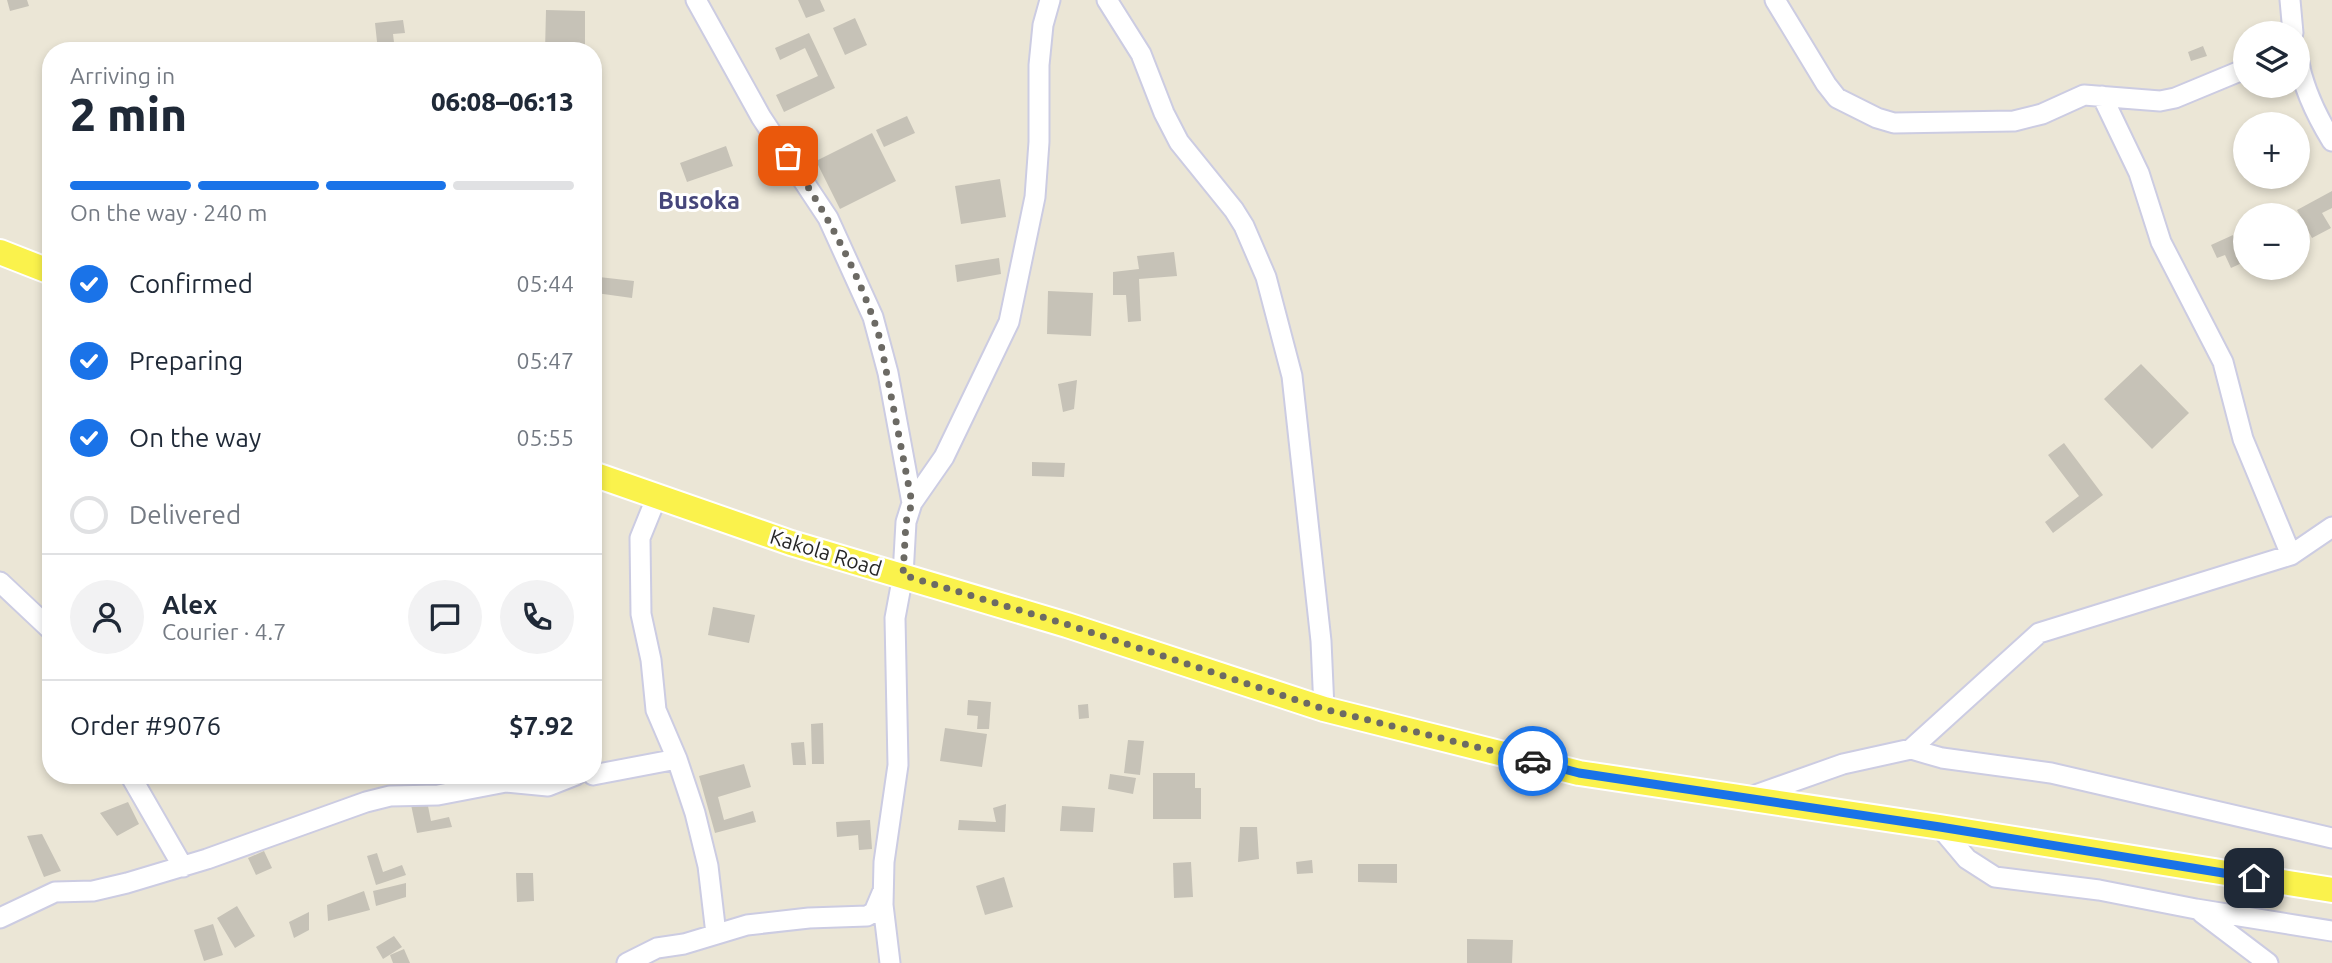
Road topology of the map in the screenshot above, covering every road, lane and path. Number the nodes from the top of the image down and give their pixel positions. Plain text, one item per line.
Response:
1 (696, 0) edge
2 (1050, 0) edge
3 (1107, 0) edge
4 (1775, 0) edge
5 (2290, 0) edge
6 (2293, 21) edge
7 (2233, 74) edge
8 (2102, 96) junction
9 (2310, 98) edge
10 (2332, 141) edge
11 (0, 252) edge
12 (42, 268) edge
13 (602, 477) edge
14 (657, 496) junction
15 (912, 503) junction
16 (2332, 527) edge
17 (2291, 555) junction
18 (903, 575) junction
19 (0, 582) edge
20 (42, 622) edge
21 (1324, 709) junction
22 (1911, 749) junction
23 (677, 759) junction
24 (602, 773) edge
25 (135, 784) edge
26 (485, 784) edge
27 (536, 784) edge
28 (553, 784) edge
29 (1746, 798) junction
30 (1940, 827) junction
31 (2332, 838) edge
32 (183, 866) junction
33 (884, 889) junction
34 (2332, 890) edge
35 (2196, 909) junction
36 (0, 918) edge
37 (2332, 932) edge
38 (716, 934) junction
39 (626, 963) edge
40 (890, 963) edge
41 (2268, 963) edge

1 - 15 street
2 - 15 street
3 - 21 street
4 - 8 street
5 - 6 street
7 - 8 street
8 - 17 street
9 - 10 street
11 - 12 main road
13 - 14 main road, Kakola Road
14 - 18 main road, Kakola Road
14 - 23 street
15 - 18 street
16 - 17 street
17 - 22 street
18 - 21 main road, Kakola Road
18 - 33 street
19 - 20 street
21 - 29 main road, Kakola Road
22 - 29 street
22 - 31 street
23 - 24 street
23 - 38 street
25 - 32 street
26 - 32 street
27 - 28 street
29 - 30 main road, Kakola Road
30 - 34 main road, Kakola Road
30 - 35 street
32 - 36 street
33 - 38 street
33 - 40 street
35 - 37 street
35 - 41 street
38 - 39 street

